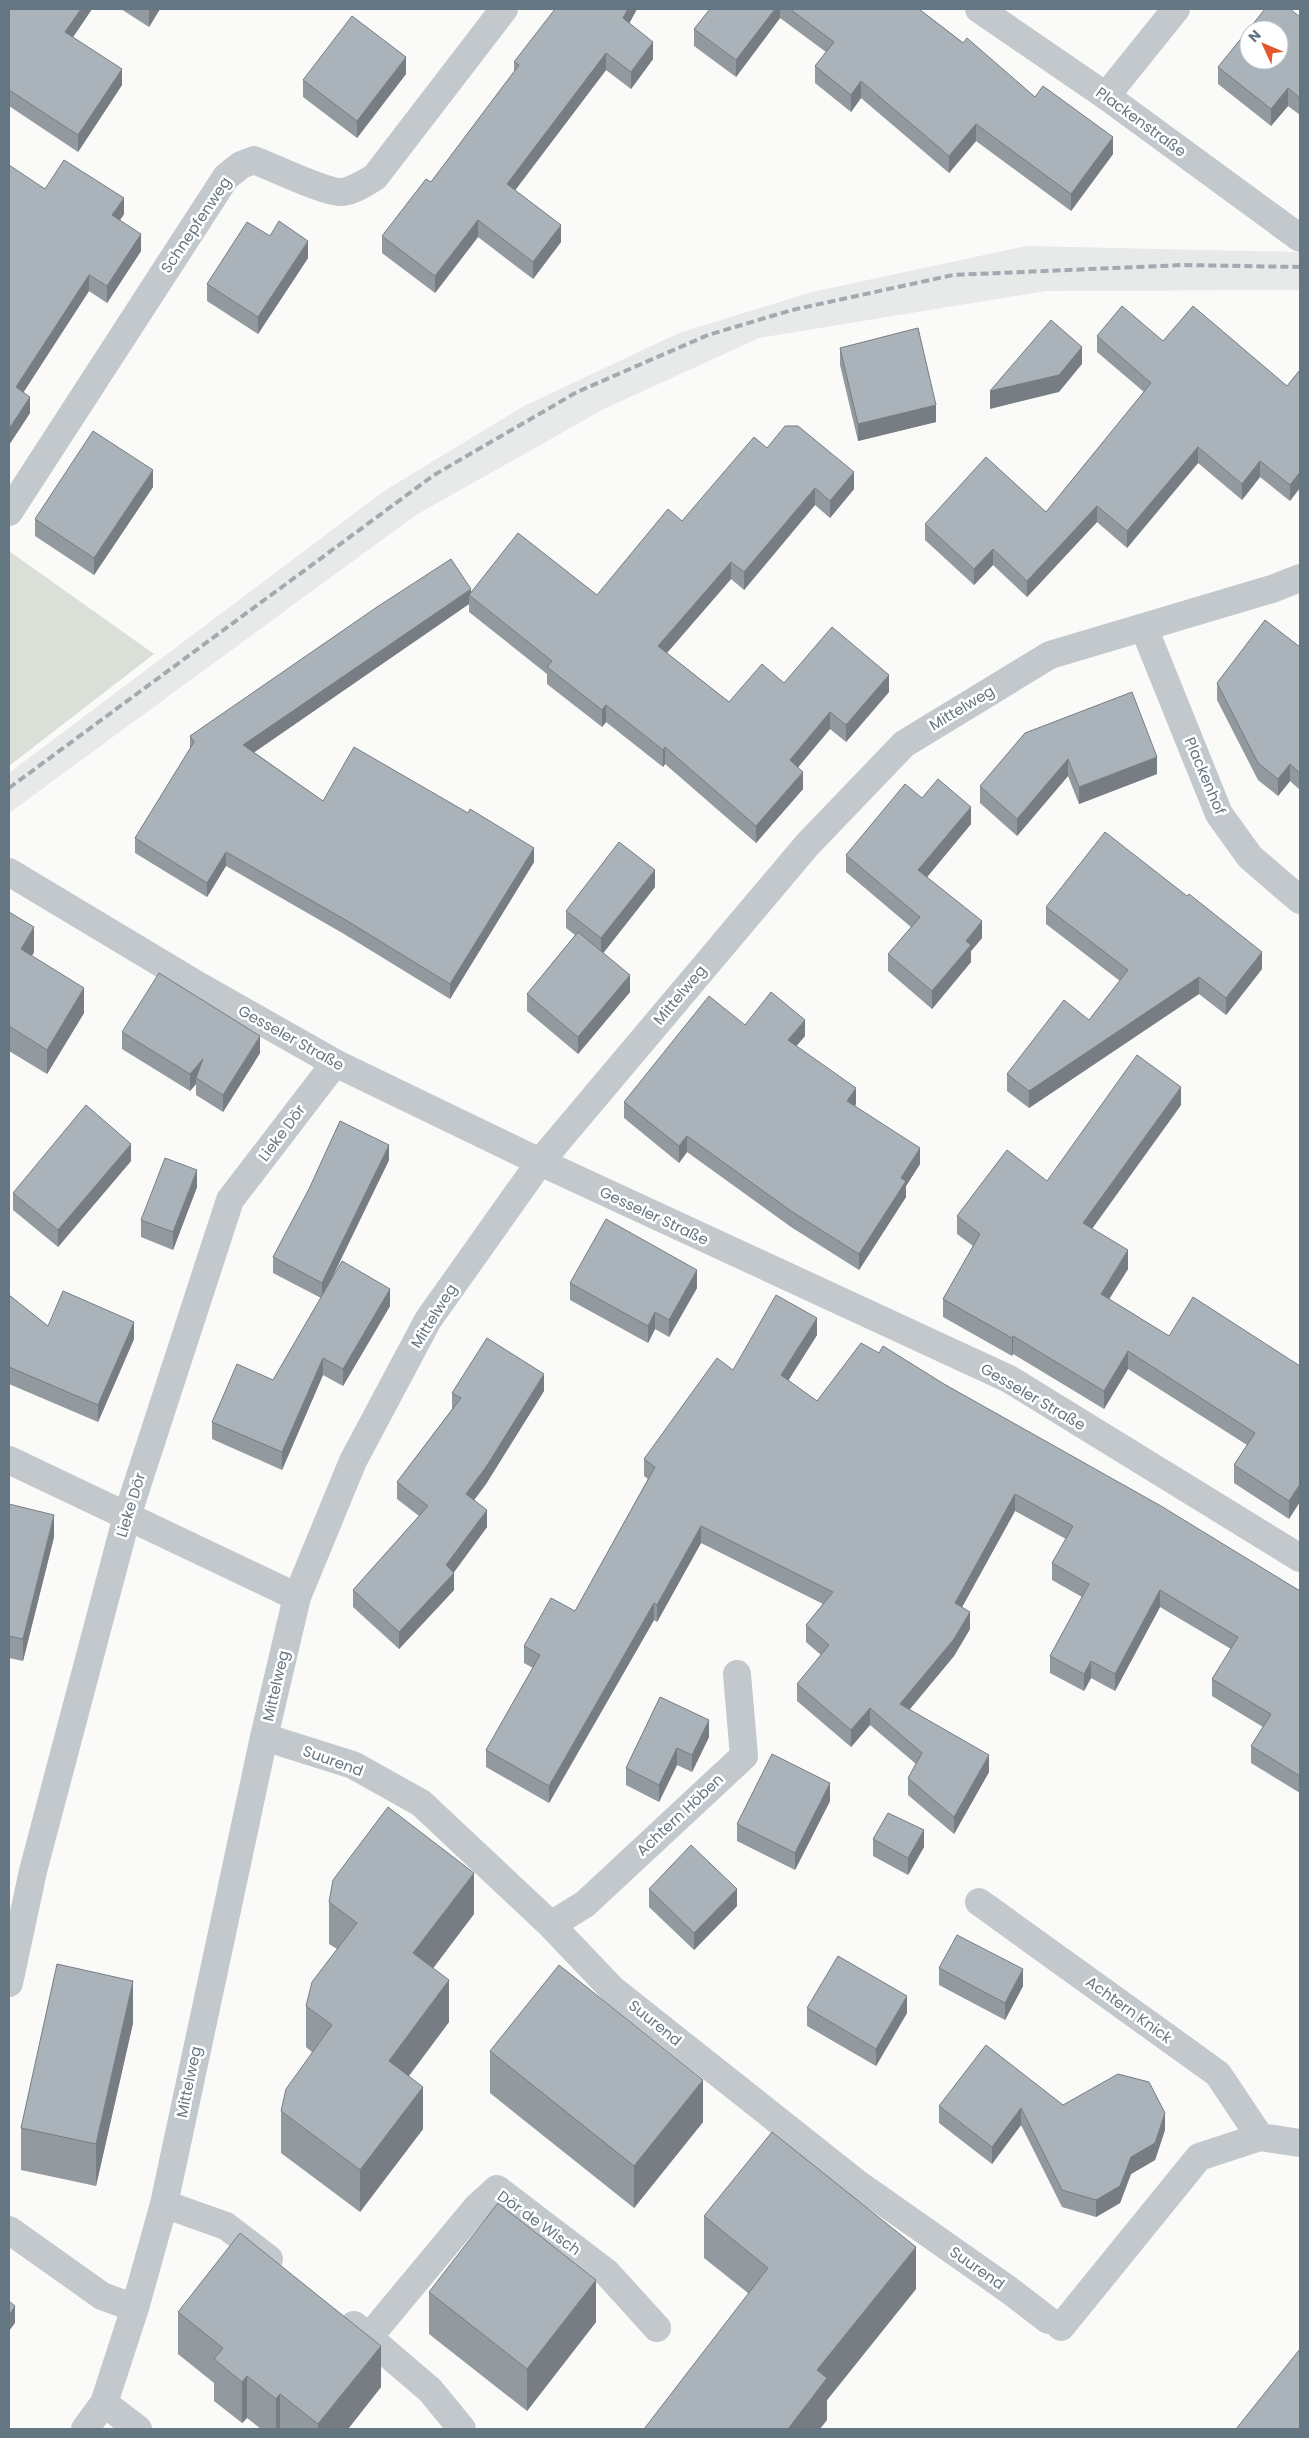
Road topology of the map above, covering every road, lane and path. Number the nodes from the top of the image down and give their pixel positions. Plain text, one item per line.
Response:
1 (504, 9) edge
2 (979, 9) edge
3 (1176, 9) edge
4 (1106, 96) junction
5 (1300, 238) edge
6 (9, 512) edge
7 (1300, 578) edge
8 (1144, 628) junction
9 (9, 872) edge
10 (1300, 900) edge
11 (335, 1063) junction
12 (540, 1162) junction
13 (9, 1460) edge
14 (127, 1516) junction
15 (1300, 1558) edge
16 (297, 1597) junction
17 (737, 1674) dead end
18 (264, 1737) junction
19 (979, 1902) dead end
20 (551, 1925) junction
21 (9, 1982) edge
22 (1260, 2137) junction
23 (1300, 2143) edge
24 (164, 2204) junction
25 (9, 2230) edge
26 (286, 2272) edge
27 (135, 2308) junction
28 (331, 2308) edge
29 (657, 2328) dead end
30 (369, 2337) junction
31 (104, 2403) junction
32 (85, 2429) edge
33 (138, 2429) edge
34 (462, 2429) edge

1 - 6 street, Schnepfenweg
2 - 4 street, Plackenstraße
3 - 4 street
4 - 5 street, Plackenstraße
7 - 8 street, Mittelweg
8 - 10 street, Plackenhof
8 - 12 street, Mittelweg
9 - 11 street, Gesseler Straße
11 - 12 street, Gesseler Straße
11 - 14 street, Lieke Dör
12 - 15 street, Gesseler Straße
12 - 16 street, Mittelweg
13 - 14 street
14 - 16 street
14 - 21 street, Lieke Dör
16 - 18 street, Mittelweg
17 - 20 street, Achtern Höben
18 - 20 street, Suurend
18 - 24 street, Mittelweg
19 - 22 street, Achtern Knick
20 - 22 street, Suurend
22 - 23 street
24 - 26 street
24 - 27 street, Mittelweg
25 - 27 street
27 - 31 street, Mittelweg
28 - 30 street
29 - 30 street, Dör de Wisch
30 - 34 street
31 - 32 street, Mittelweg
31 - 33 street

